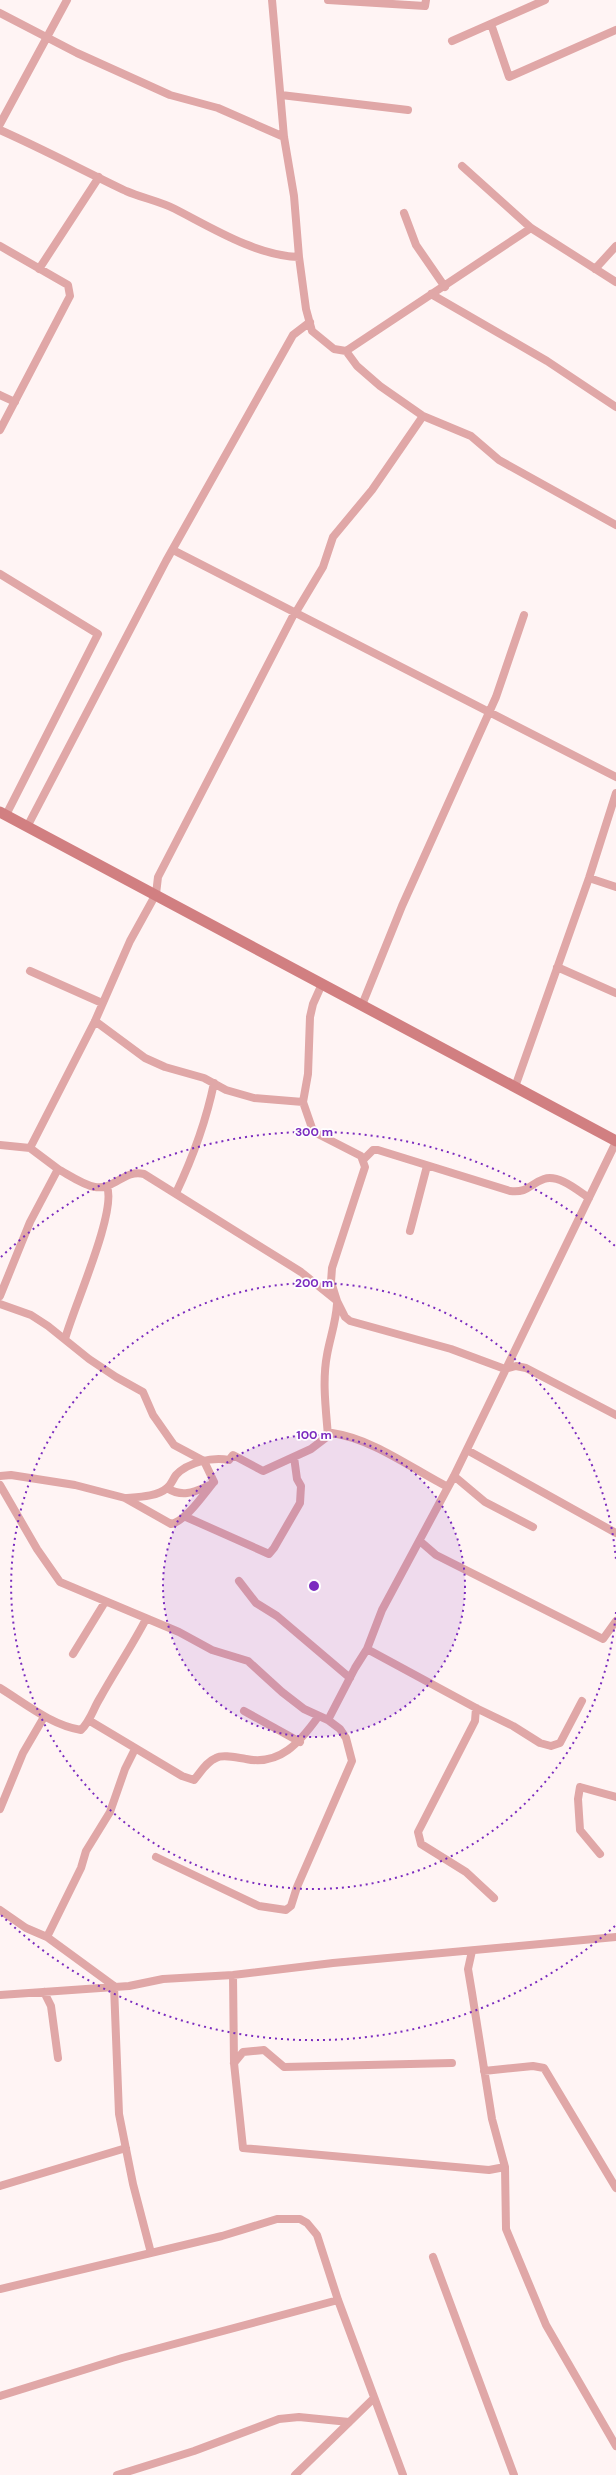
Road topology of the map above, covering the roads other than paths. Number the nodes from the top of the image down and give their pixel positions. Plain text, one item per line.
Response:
1 (67, 0) edge
2 (272, 0) edge
3 (328, 0) edge
4 (426, 0) edge
5 (545, 0) edge
6 (0, 13) edge
7 (490, 24) junction
8 (616, 30) edge
9 (47, 38) junction
10 (452, 40) dead end
11 (281, 95) junction
12 (408, 110) dead end
13 (0, 124) edge
14 (0, 130) edge
15 (284, 137) junction
16 (462, 166) dead end
17 (99, 176) junction
18 (404, 213) dead end
19 (531, 228) junction
20 (0, 246) edge
21 (616, 246) edge
22 (299, 257) junction
23 (39, 269) junction
24 (595, 269) junction
25 (616, 282) edge
26 (445, 287) junction
27 (431, 294) junction
28 (310, 322) junction
29 (346, 351) junction
30 (0, 395) edge
31 (14, 402) junction
32 (616, 407) edge
33 (423, 416) junction
34 (0, 430) edge
35 (616, 525) edge
36 (173, 550) junction
37 (0, 574) edge
38 (295, 612) junction
39 (524, 616) dead end
40 (489, 711) junction
41 (616, 777) edge
42 (616, 793) edge
43 (3, 813) edge
44 (27, 827) junction
45 (589, 878) junction
46 (616, 887) edge
47 (156, 894) junction
48 (557, 967) junction
49 (30, 971) dead end
50 (322, 984) junction
51 (616, 993) edge
52 (102, 1003) junction
53 (362, 1005) junction
54 (95, 1021) junction
55 (214, 1083) junction
56 (514, 1087) junction
57 (303, 1102) junction
58 (616, 1141) edge
59 (0, 1145) edge
60 (30, 1148) junction
61 (363, 1160) junction
62 (427, 1166) junction
63 (58, 1169) junction
64 (108, 1187) junction
65 (176, 1193) junction
66 (589, 1198) junction
67 (410, 1231) dead end
68 (0, 1293) edge
69 (337, 1301) junction
70 (0, 1304) edge
71 (65, 1339) junction
72 (505, 1369) junction
73 (616, 1415) edge
74 (328, 1436) junction
75 (467, 1450) junction
76 (294, 1457) junction
77 (204, 1461) junction
78 (0, 1476) edge
79 (454, 1476) junction
80 (214, 1482) junction
81 (0, 1485) edge
82 (448, 1487) junction
83 (167, 1488) junction
84 (125, 1498) junction
85 (186, 1517) junction
86 (533, 1527) dead end
87 (616, 1533) edge
88 (421, 1542) junction
89 (239, 1581) dead end
90 (105, 1602) junction
91 (146, 1620) junction
92 (616, 1621) edge
93 (367, 1649) junction
94 (73, 1654) dead end
95 (350, 1678) junction
96 (0, 1688) edge
97 (582, 1702) dead end
98 (476, 1708) junction
99 (244, 1711) dead end
100 (44, 1717) junction
101 (318, 1717) junction
102 (328, 1720) junction
103 (90, 1721) junction
104 (300, 1742) junction
105 (135, 1749) junction
106 (616, 1797) edge
107 (0, 1809) edge
108 (600, 1854) dead end
109 (156, 1857) dead end
110 (494, 1898) dead end
111 (0, 1910) edge
112 (47, 1937) junction
113 (616, 1937) edge
114 (472, 1951) junction
115 (233, 1976) junction
116 (114, 1986) junction
117 (44, 1992) junction
118 (0, 1996) edge
119 (58, 2058) dead end
120 (452, 2063) dead end
121 (234, 2064) junction
122 (484, 2071) junction
123 (126, 2148) junction
124 (505, 2167) junction
125 (0, 2186) edge
126 (616, 2188) edge
127 (151, 2253) junction
128 (433, 2257) dead end
129 (0, 2289) edge
130 (338, 2300) junction
131 (0, 2396) edge
132 (374, 2398) junction
133 (349, 2422) junction
134 (616, 2446) edge
135 (117, 2475) edge
136 (295, 2475) edge
137 (403, 2475) edge
138 (514, 2475) edge

1 - 9 street
2 - 11 street
3 - 4 street
5 - 7 street
6 - 9 street
7 - 8 street
7 - 10 street
9 - 13 street
9 - 15 street
11 - 12 street
11 - 15 street
14 - 17 street
15 - 22 street
16 - 19 street
17 - 22 street
17 - 23 street
18 - 26 street
19 - 24 street
19 - 26 street
20 - 23 street
21 - 24 street
22 - 28 street
23 - 31 street
24 - 25 street
26 - 27 street
27 - 29 street
27 - 32 street
28 - 29 street
28 - 36 street
29 - 33 street
30 - 31 street
31 - 34 street
33 - 35 street
33 - 38 street
36 - 38 street
36 - 44 street
37 - 43 street
38 - 40 street
38 - 47 street
39 - 40 street
40 - 41 street
40 - 53 street
42 - 45 street
43 - 44 street
44 - 47 street
45 - 46 street
45 - 48 street
47 - 50 street
47 - 52 street
48 - 51 street
48 - 56 street
49 - 52 street
50 - 53 street
50 - 57 street
52 - 54 street
53 - 56 street
54 - 55 street
54 - 60 street
55 - 57 street
55 - 65 street
56 - 58 street
57 - 61 street
58 - 66 street
59 - 60 street
60 - 63 street
61 - 62 street
61 - 69 street
62 - 66 street
62 - 67 street
63 - 64 street
63 - 68 street
64 - 65 street
64 - 71 street
65 - 69 street
66 - 72 street
69 - 72 street
69 - 74 street
70 - 71 street
71 - 77 street
72 - 73 street
72 - 75 street
74 - 76 street
74 - 82 street
75 - 79 street
75 - 87 street
76 - 77 street
76 - 85 street
77 - 80 street
77 - 83 street
78 - 84 street
79 - 82 street
79 - 86 street
80 - 83 street
80 - 85 street
81 - 90 street
82 - 88 street
83 - 84 street
84 - 85 street
88 - 92 street
88 - 93 street
89 - 95 street
90 - 91 street
90 - 94 street
91 - 101 street
91 - 103 street
93 - 95 street
93 - 98 street
95 - 102 street
96 - 100 street
97 - 98 street
98 - 110 street
99 - 104 street
100 - 103 street
100 - 107 street
101 - 102 street
101 - 104 street
102 - 109 street
103 - 105 street
104 - 105 street
105 - 112 street
106 - 108 street
111 - 112 street
112 - 116 street
113 - 114 street
114 - 115 street
114 - 122 street
115 - 116 street
115 - 121 street
116 - 117 street
116 - 123 street
117 - 118 street
117 - 119 street
120 - 121 street
121 - 124 street
122 - 124 street
122 - 126 street
123 - 125 street
123 - 127 street
124 - 134 street
127 - 129 street
127 - 130 street
128 - 138 street
130 - 131 street
130 - 132 street
132 - 133 street
132 - 137 street
133 - 135 street
133 - 136 street

